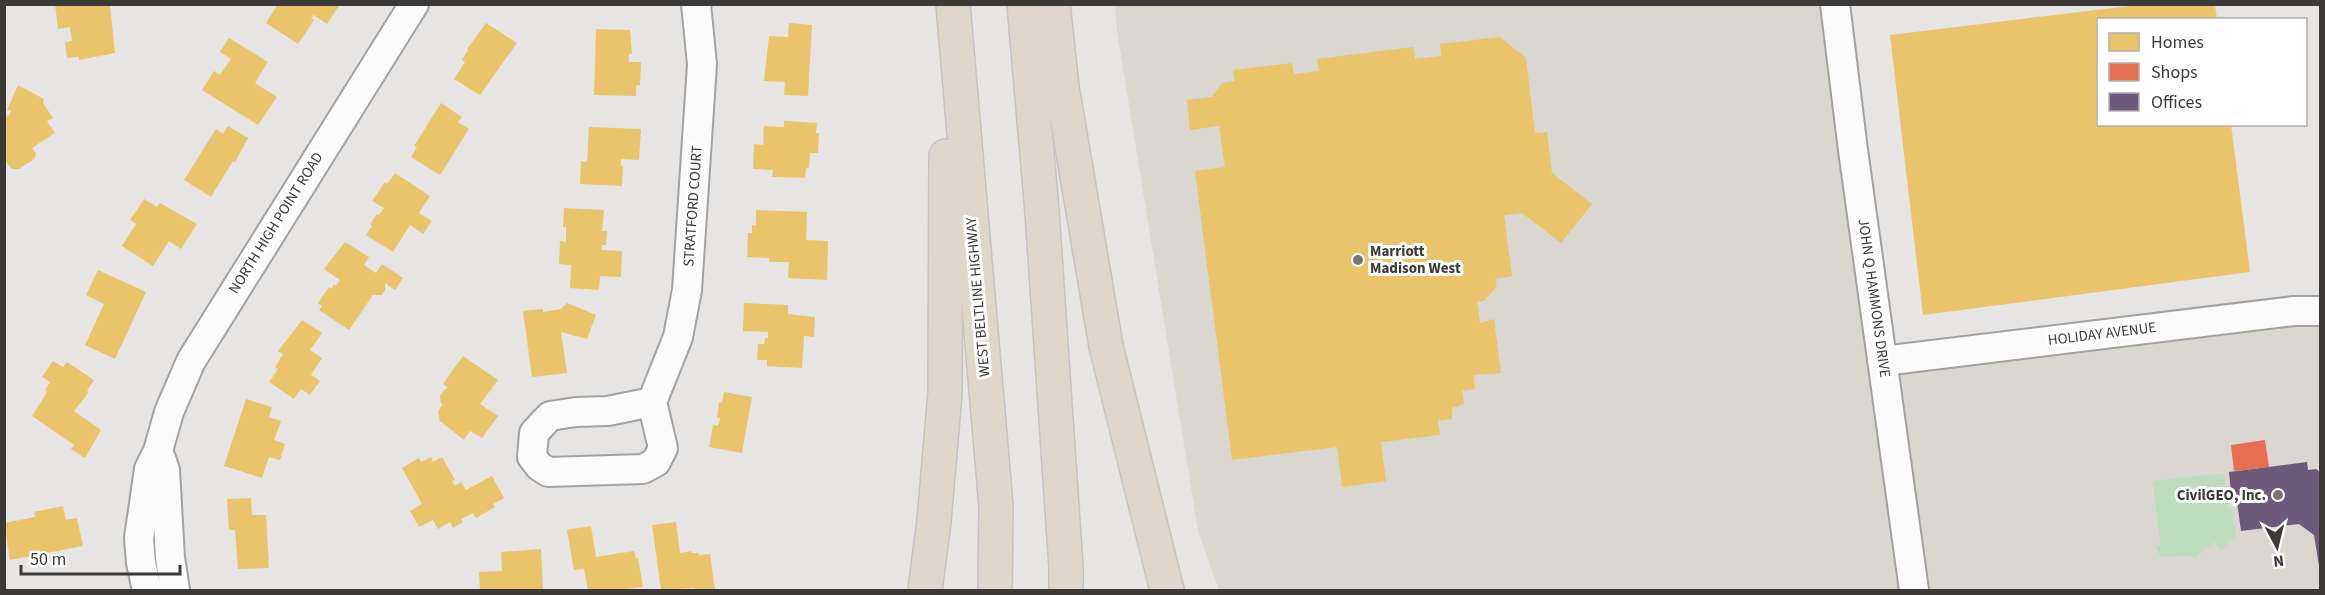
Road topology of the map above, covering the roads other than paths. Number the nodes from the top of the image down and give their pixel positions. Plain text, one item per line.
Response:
1 (414, 4) edge
2 (696, 4) edge
3 (938, 4) edge
4 (953, 4) edge
5 (1024, 4) edge
6 (1053, 4) edge
7 (1835, 4) edge
8 (2320, 311) edge
9 (1883, 362) junction
10 (651, 402) dead end
11 (158, 451) junction
12 (175, 587) edge
13 (145, 590) edge
14 (925, 591) edge
15 (996, 591) edge
16 (1066, 591) edge
17 (1167, 591) edge
18 (1914, 591) edge

1 - 11 street, NORTH HIGH POINT ROAD
2 - 10 street, STRATFORD COURT
3 - 14 highway
4 - 15 highway, WEST BELTLINE HIGHWAY
5 - 16 highway
6 - 17 highway
7 - 9 street, JOHN Q HAMMONS DRIVE
8 - 9 street, HOLIDAY AVENUE
9 - 18 street, JOHN Q HAMMONS DRIVE
11 - 12 street
11 - 13 street, NORTH HIGH POINT ROAD
12 - 13 street

